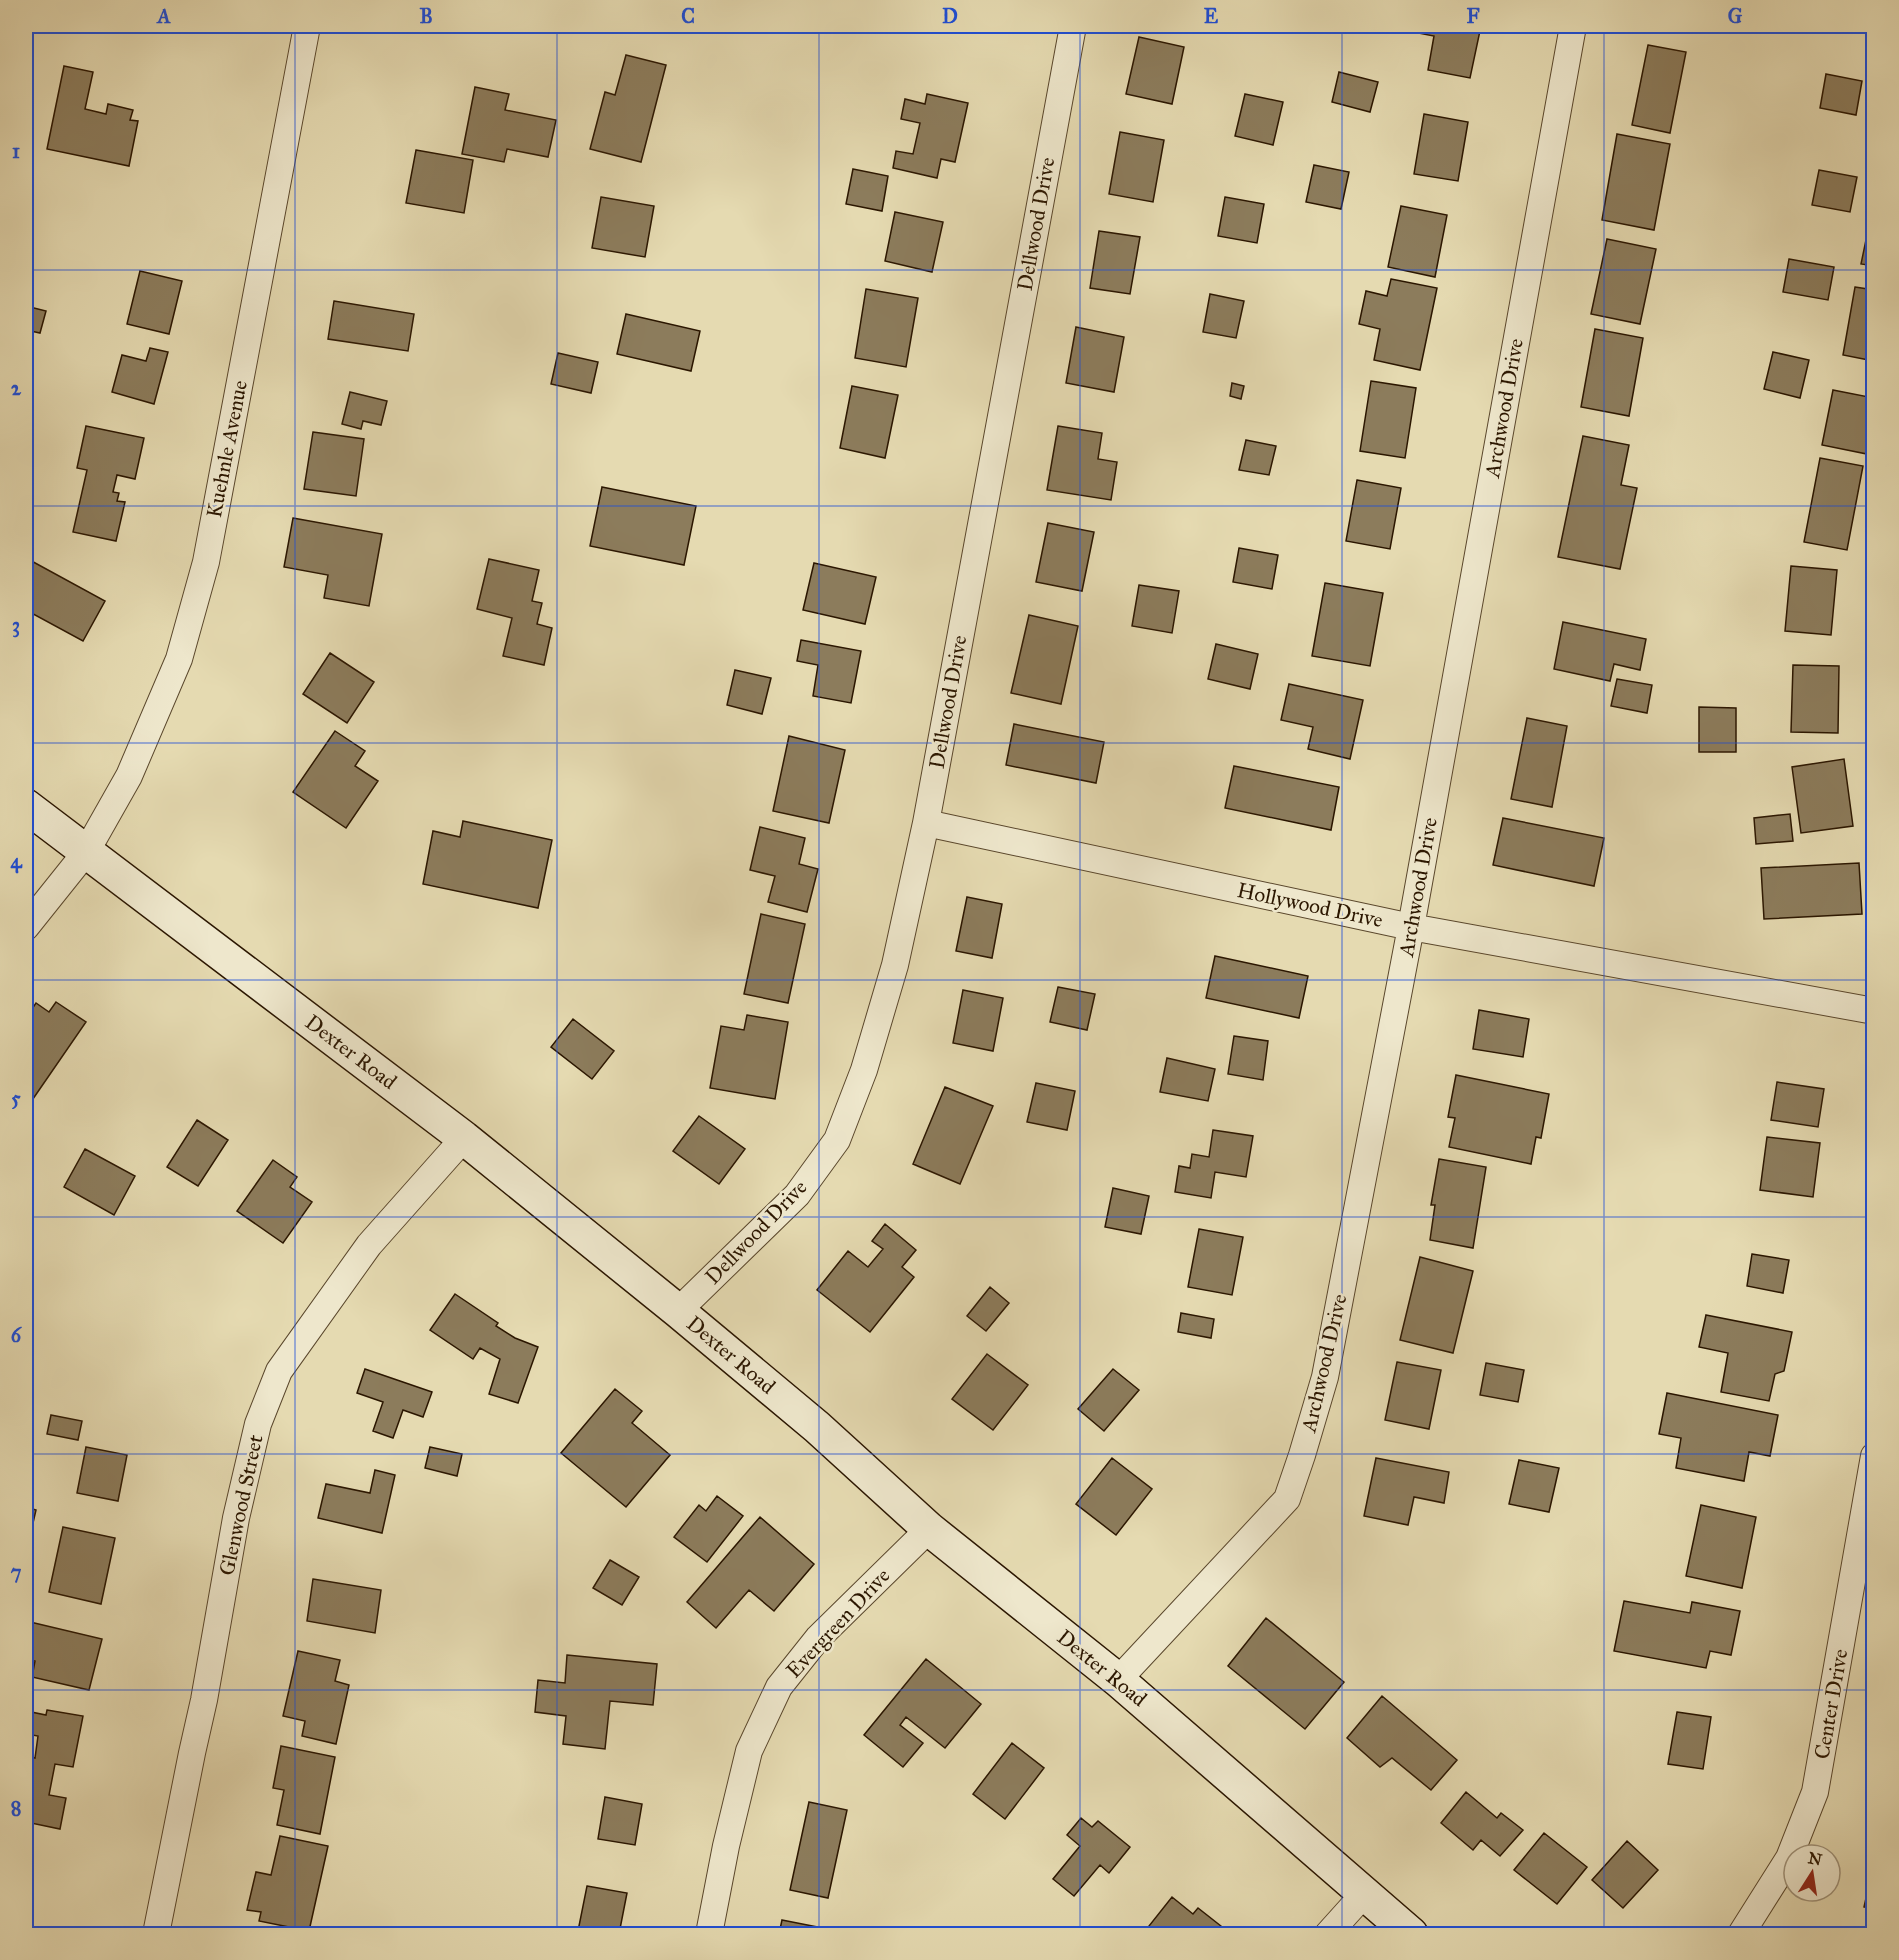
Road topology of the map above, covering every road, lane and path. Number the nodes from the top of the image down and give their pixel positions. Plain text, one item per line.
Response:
1 (307, 26) edge
2 (1073, 26) edge
3 (1573, 26) edge
4 (26, 806) edge
5 (926, 823) junction
6 (86, 852) junction
7 (26, 927) edge
8 (1411, 927) junction
9 (1874, 1011) edge
10 (464, 1138) junction
11 (678, 1311) junction
12 (1874, 1456) edge
13 (929, 1529) junction
14 (1118, 1680) junction
15 (1364, 1894) junction
16 (156, 1935) edge
17 (709, 1935) edge
18 (1328, 1935) edge
19 (1411, 1935) edge
20 (1741, 1935) edge

1 - 6 street, Kuehnle Avenue
2 - 5 street, Dellwood Drive
3 - 8 street, Archwood Drive
4 - 6 main road, Dexter Road
5 - 8 street, Hollywood Drive
5 - 11 street, Dellwood Drive
6 - 7 street, Kuehnle Avenue
6 - 10 main road, Dexter Road
8 - 9 street, Hollywood Drive
8 - 14 street, Archwood Drive
10 - 11 main road, Dexter Road
10 - 16 street, Glenwood Street
11 - 13 main road, Dexter Road
12 - 20 street, Center Drive
13 - 14 main road, Dexter Road
13 - 17 street, Evergreen Drive
14 - 15 main road, Dexter Road
15 - 18 street
15 - 19 main road, Dexter Road

